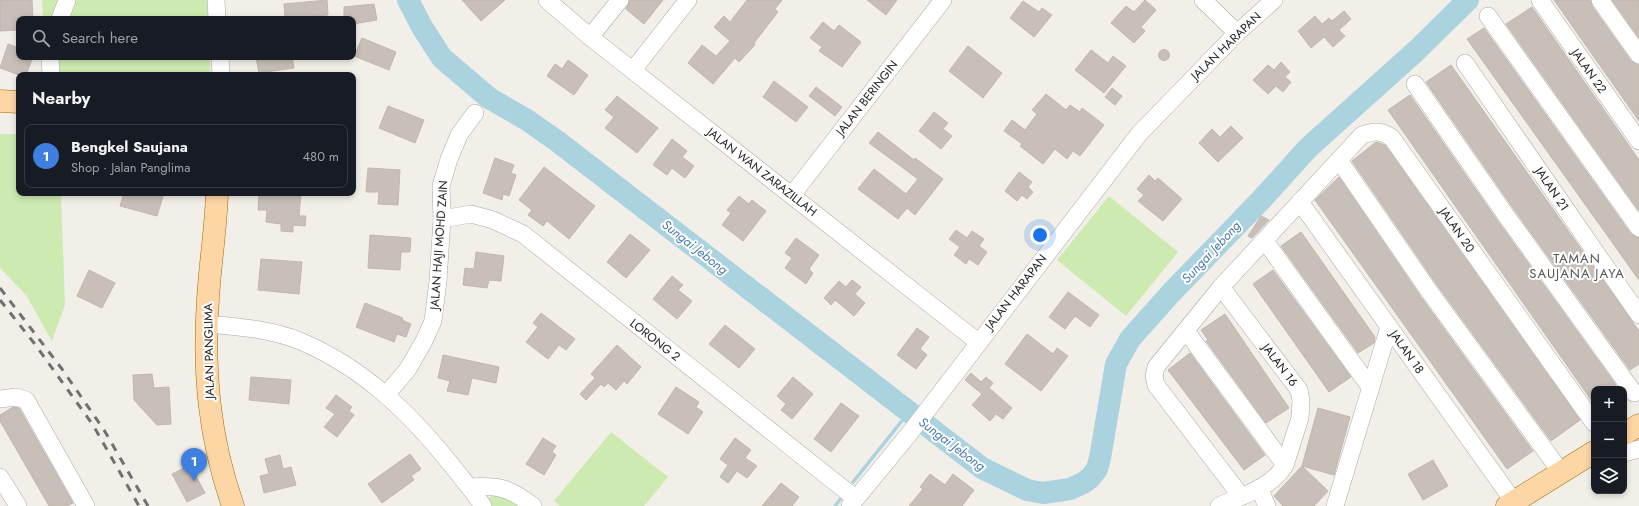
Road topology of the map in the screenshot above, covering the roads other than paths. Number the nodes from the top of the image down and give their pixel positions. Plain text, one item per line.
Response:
1 (68, 0) edge
2 (216, 0) edge
3 (548, 0) edge
4 (620, 0) edge
5 (688, 0) edge
6 (943, 0) edge
7 (1203, 0) edge
8 (1274, 0) edge
9 (1540, 0) edge
10 (1600, 0) edge
11 (61, 16) edge
12 (218, 16) edge
13 (1488, 16) dead end
14 (1237, 33) junction
15 (590, 37) junction
16 (1639, 55) edge
17 (50, 60) edge
18 (220, 60) edge
19 (1465, 63) dead end
20 (633, 70) junction
21 (51, 72) edge
22 (221, 72) edge
23 (1416, 84) dead end
24 (0, 101) edge
25 (16, 102) edge
26 (475, 113) dead end
27 (1639, 141) edge
28 (1339, 160) junction
29 (792, 195) junction
30 (217, 196) edge
31 (1300, 202) junction
32 (442, 219) junction
33 (1639, 228) edge
34 (1265, 241) junction
35 (1221, 287) junction
36 (1639, 316) edge
37 (208, 324) junction
38 (1389, 326) junction
39 (1186, 331) junction
40 (978, 342) junction
41 (1370, 387) junction
42 (1632, 394) edge
43 (386, 395) junction
44 (0, 398) edge
45 (1591, 416) edge
46 (1639, 425) edge
47 (1627, 432) edge
48 (1639, 449) edge
49 (1627, 452) edge
50 (1591, 456) edge
51 (1285, 466) junction
52 (1561, 472) junction
53 (0, 477) edge
54 (470, 487) junction
55 (1259, 488) junction
56 (1241, 496) junction
57 (852, 502) edge
58 (1510, 504) edge
59 (18, 506) edge
60 (86, 506) edge
61 (233, 506) edge
62 (483, 506) edge
63 (533, 506) edge
64 (1219, 506) edge
65 (1267, 506) edge
66 (1335, 506) edge

1 - 11 street
2 - 12 street
3 - 15 street, JALAN WAN ZARAZILLAH
4 - 15 street
5 - 20 street
6 - 29 street, JALAN BERINGIN
7 - 14 street
8 - 14 street, JALAN HARAPAN
9 - 27 street, JALAN 22
10 - 16 street
13 - 33 street
14 - 40 street, JALAN HARAPAN
15 - 20 street, JALAN WAN ZARAZILLAH
17 - 21 street
18 - 22 street
19 - 36 street, JALAN 21
20 - 29 street, JALAN WAN ZARAZILLAH
23 - 42 street
24 - 25 main road
26 - 32 street, JALAN HAJI MOHD ZAIN
28 - 31 street, JALAN 20
28 - 45 street, JALAN 20
28 - 52 street
29 - 40 street, JALAN WAN ZARAZILLAH
30 - 37 main road, JALAN PANGLIMA
31 - 34 street, JALAN 20
31 - 38 street, JALAN 18
32 - 43 street, JALAN HAJI MOHD ZAIN
32 - 57 street, LORONG 2
34 - 35 street, JALAN 20
34 - 41 street
35 - 39 street, JALAN 20
35 - 51 street, JALAN 16
37 - 43 street
37 - 61 main road, JALAN PANGLIMA
38 - 41 street
38 - 58 street, JALAN 18
39 - 51 street
39 - 56 street, JALAN 20
40 - 57 street, JALAN HARAPAN
41 - 66 street
43 - 54 street
44 - 60 street
46 - 47 main road
48 - 49 street
50 - 52 main road
51 - 55 street, JALAN 16
52 - 58 main road
53 - 59 street
54 - 62 street
54 - 63 street
55 - 56 street, JALAN 16
55 - 65 street
56 - 64 street, JALAN 16

